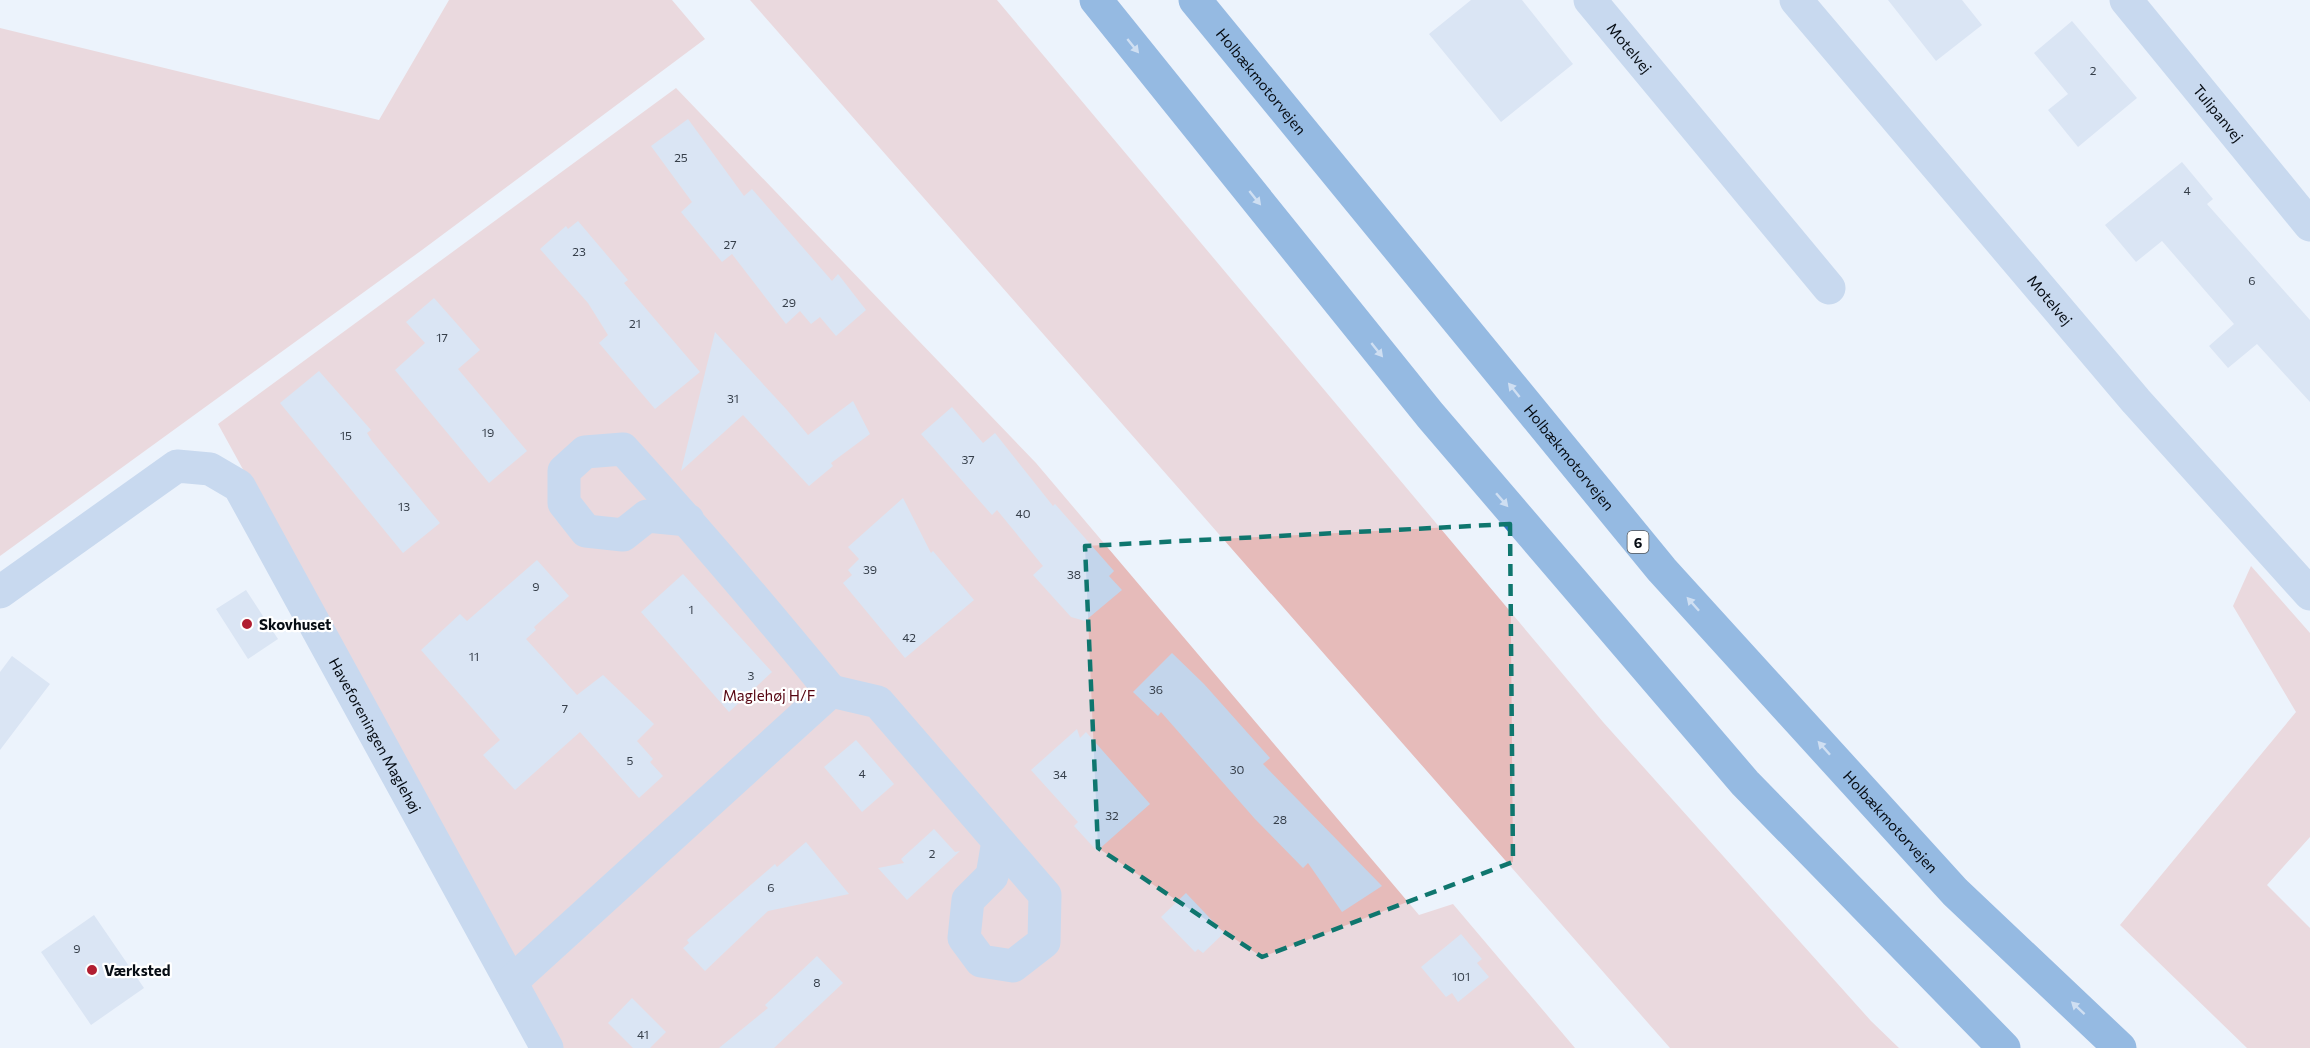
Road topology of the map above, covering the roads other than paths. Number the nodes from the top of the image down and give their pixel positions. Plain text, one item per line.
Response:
1 (1096, 0) edge
2 (1195, 0) edge
3 (1590, 0) edge
4 (1797, 0) edge
5 (2126, 0) edge
6 (2310, 225) edge
7 (1829, 288) dead end
8 (688, 520) dead end
9 (0, 591) edge
10 (2310, 594) edge
11 (831, 691) junction
12 (998, 841) dead end
13 (511, 982) junction
14 (547, 1048) edge
15 (2004, 1048) edge
16 (2120, 1048) edge

1 -> 15 highway
16 -> 2 highway, Holbækmotorvejen / 6
3 - 7 street, Motelvej
4 - 10 street, Motelvej
5 - 6 street, Tulipanvej
8 - 11 street
9 - 13 street, Haveforeningen Maglehøj
11 - 12 street
11 - 13 street
13 - 14 street, Haveforeningen Maglehøj

